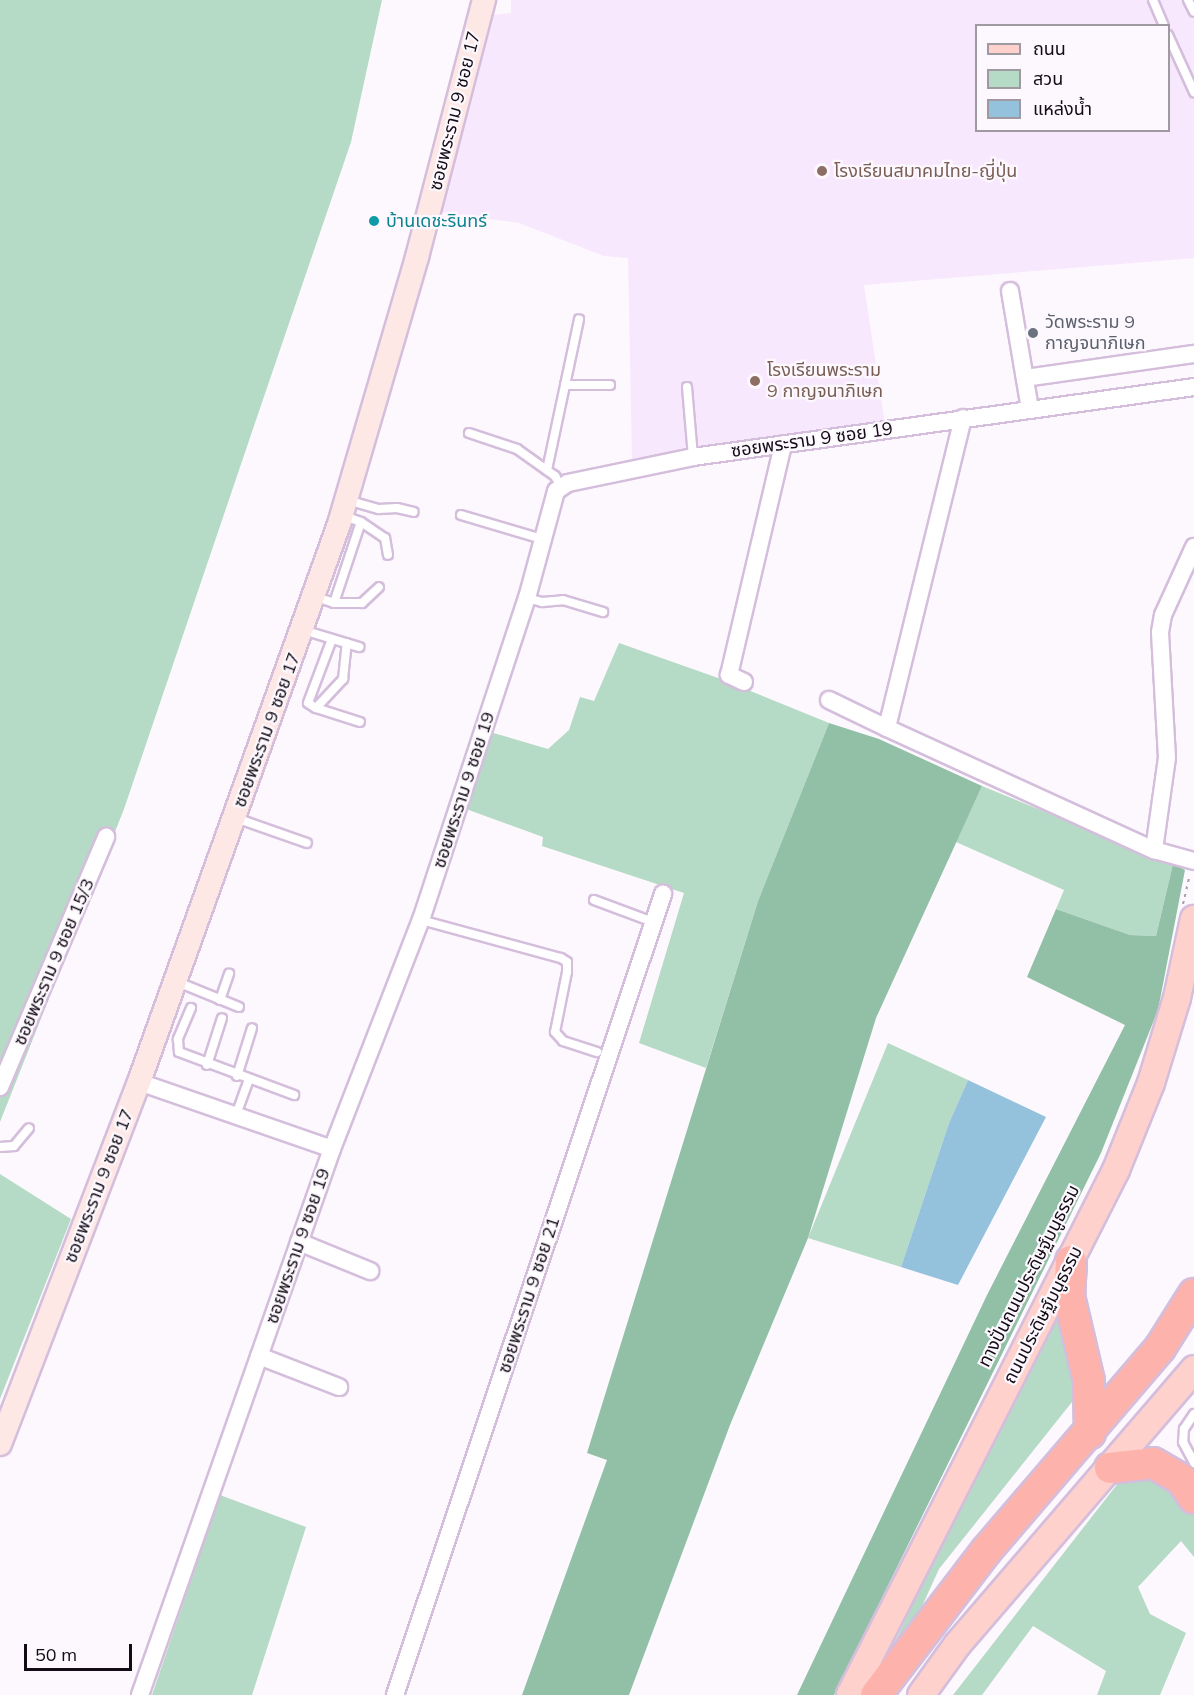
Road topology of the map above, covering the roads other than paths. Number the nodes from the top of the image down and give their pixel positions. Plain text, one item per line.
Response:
1 (484, 0) edge
2 (1153, 0) edge
3 (1188, 0) edge
4 (1194, 12) edge
5 (1163, 24) edge
6 (1170, 39) edge
7 (1194, 92) edge
8 (1010, 291) dead end
9 (579, 319) dead end
10 (1194, 354) edge
11 (1025, 378) junction
12 (565, 385) junction
13 (610, 385) dead end
14 (687, 387) dead end
15 (1194, 387) edge
16 (1030, 409) junction
17 (963, 418) junction
18 (469, 434) dead end
19 (783, 444) junction
20 (693, 457) junction
21 (547, 470) junction
22 (560, 485) junction
23 (350, 512) junction
24 (414, 512) dead end
25 (461, 515) dead end
26 (542, 539) junction
27 (1194, 547) edge
28 (388, 555) dead end
29 (379, 587) dead end
30 (527, 598) junction
31 (324, 600) junction
32 (603, 612) dead end
33 (303, 629) junction
34 (332, 639) junction
35 (347, 643) junction
36 (359, 647) dead end
37 (744, 682) dead end
38 (828, 700) dead end
39 (316, 708) junction
40 (360, 722) dead end
41 (887, 728) junction
42 (236, 818) junction
43 (106, 837) dead end
44 (307, 843) dead end
45 (1154, 850) junction
46 (1193, 861) edge
47 (663, 894) dead end
48 (594, 900) dead end
49 (1188, 913) edge
50 (421, 920) junction
51 (653, 921) junction
52 (230, 974) dead end
53 (175, 981) junction
54 (220, 1000) junction
55 (239, 1007) dead end
56 (191, 1008) dead end
57 (222, 1018) dead end
58 (252, 1028) dead end
59 (597, 1052) dead end
60 (207, 1065) junction
61 (237, 1076) junction
62 (249, 1080) junction
63 (139, 1082) junction
64 (0, 1088) edge
65 (294, 1095) dead end
66 (236, 1116) junction
67 (29, 1128) dead end
68 (0, 1147) edge
69 (332, 1149) junction
70 (299, 1242) junction
71 (1071, 1261) junction
72 (370, 1271) dead end
73 (1194, 1294) edge
74 (259, 1356) junction
75 (1194, 1369) edge
76 (339, 1387) dead end
77 (1194, 1414) edge
78 (1090, 1433) junction
79 (0, 1444) edge
80 (1194, 1463) edge
81 (1110, 1467) junction
82 (1194, 1498) edge
83 (140, 1695) edge
84 (395, 1695) edge
85 (850, 1695) edge
86 (876, 1695) edge
87 (921, 1695) edge

1 - 23 street, ซอยพระราม 9 ซอย 17
2 - 5 lane
3 - 4 lane
6 - 7 lane
8 - 11 street
9 - 12 lane
10 - 11 street
11 - 16 street
12 - 13 lane
12 - 21 lane
14 - 20 lane
15 - 16 street, ซอยพระราม 9 ซอย 19
16 - 17 street, ซอยพระราม 9 ซอย 19
17 - 19 street, ซอยพระราม 9 ซอย 19
17 - 41 street
18 - 21 lane
19 - 20 street, ซอยพระราม 9 ซอย 19
19 - 37 street
20 - 22 street, ซอยพระราม 9 ซอย 19
21 - 22 lane
22 - 26 street, ซอยพระราม 9 ซอย 19
23 - 24 lane
23 - 28 lane
23 - 31 street, ซอยพระราม 9 ซอย 17
25 - 26 lane
26 - 30 street, ซอยพระราม 9 ซอย 19
27 - 45 street
29 - 31 lane
30 - 32 lane
30 - 50 street, ซอยพระราม 9 ซอย 19
31 - 33 street, ซอยพระราม 9 ซอย 17
33 - 34 lane
33 - 42 street, ซอยพระราม 9 ซอย 17
34 - 35 lane
34 - 39 lane
35 - 36 lane
35 - 39 lane
38 - 41 street
39 - 40 lane
41 - 45 street
42 - 44 lane
42 - 53 street, ซอยพระราม 9 ซอย 17
43 - 64 street, ซอยพระราม 9 ซอย 15/3
45 - 46 street
47 - 51 street, ซอยพระราม 9 ซอย 21
48 - 51 lane
49 - 71 main road, ถนนประดิษฐ์มนูธรรม
50 - 59 lane
50 - 69 street, ซอยพระราม 9 ซอย 19
51 - 84 street, ซอยพระราม 9 ซอย 21
52 - 54 lane
53 - 54 lane
53 - 63 street, ซอยพระราม 9 ซอย 17
54 - 55 lane
56 - 60 lane
57 - 60 lane
58 - 61 lane
60 - 61 lane
61 - 62 lane
62 - 65 lane
62 - 66 lane
63 - 66 street
63 - 79 street, ซอยพระราม 9 ซอย 17
66 - 69 street
67 - 68 lane
69 - 70 street, ซอยพระราม 9 ซอย 19
70 - 72 street
70 - 74 street, ซอยพระราม 9 ซอย 19
71 - 78 highway
71 - 85 main road, ถนนประดิษฐ์มนูธรรม
73 - 78 highway
74 - 76 street
74 - 83 street, ซอยพระราม 9 ซอย 19
75 - 81 main road
77 - 80 lane
78 - 86 highway
81 - 82 highway
81 - 87 main road

